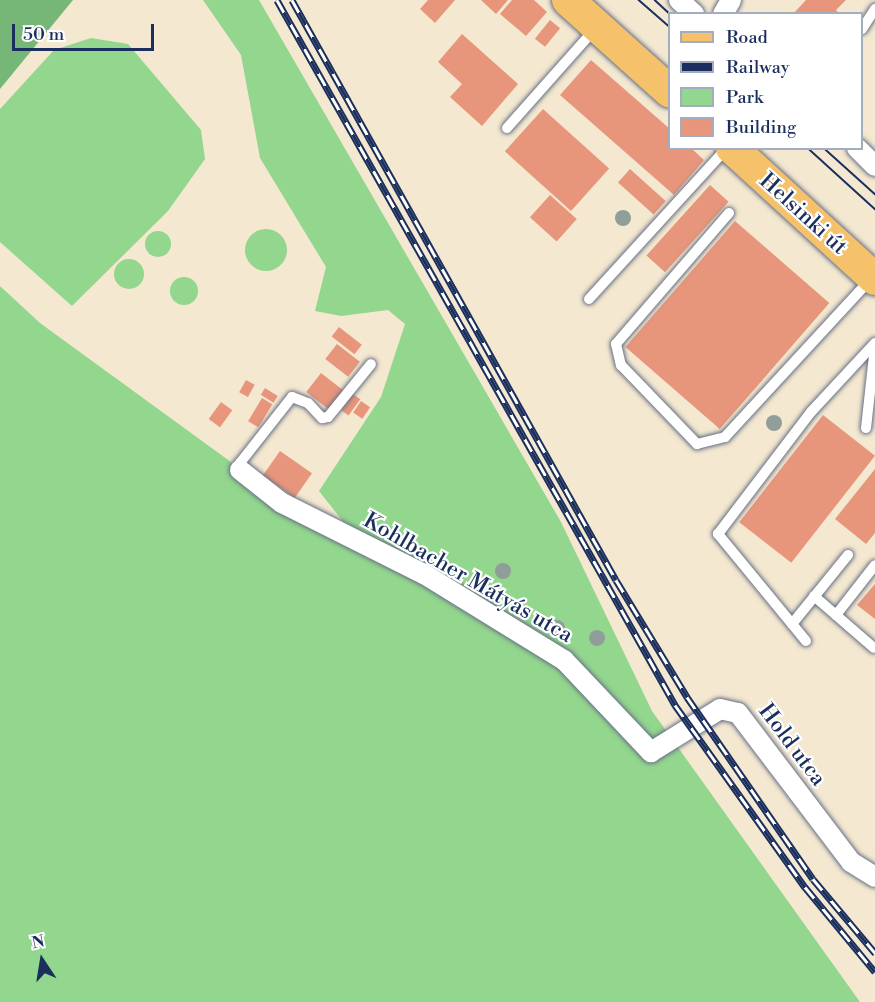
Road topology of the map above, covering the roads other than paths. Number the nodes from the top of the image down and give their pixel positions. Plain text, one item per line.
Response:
1 (568, 0) edge
2 (679, 0) edge
3 (875, 9) edge
4 (692, 12) edge
5 (596, 13) edge
6 (863, 26) edge
7 (668, 66) edge
8 (668, 91) edge
9 (507, 128) dead end
10 (727, 150) edge
11 (731, 150) edge
12 (762, 150) edge
13 (859, 150) edge
14 (875, 166) edge
15 (729, 213) dead end
16 (874, 269) edge
17 (589, 299) dead end
18 (875, 345) edge
19 (371, 364) dead end
20 (874, 367) edge
21 (866, 428) dead end
22 (240, 470) joint
23 (848, 555) dead end
24 (875, 565) edge
25 (814, 596) junction
26 (836, 615) junction
27 (792, 624) junction
28 (806, 641) dead end
29 (874, 648) edge
30 (651, 752) joint
31 (875, 877) edge

1 - 5 main road
2 - 4 street
3 - 6 lane
5 - 7 main road
5 - 8 main road
5 - 9 lane
10 - 17 lane
11 - 16 main road, Helsinki út
12 - 16 main road, Helsinki út
13 - 14 street
15 - 16 lane
18 - 20 lane
18 - 27 lane
19 - 22 lane
20 - 21 lane
22 - 30 street, Kohlbacher Mátyás utca
23 - 25 lane
24 - 26 lane
25 - 26 lane
25 - 27 lane
26 - 29 lane
27 - 28 lane
30 - 31 street, Hold utca

